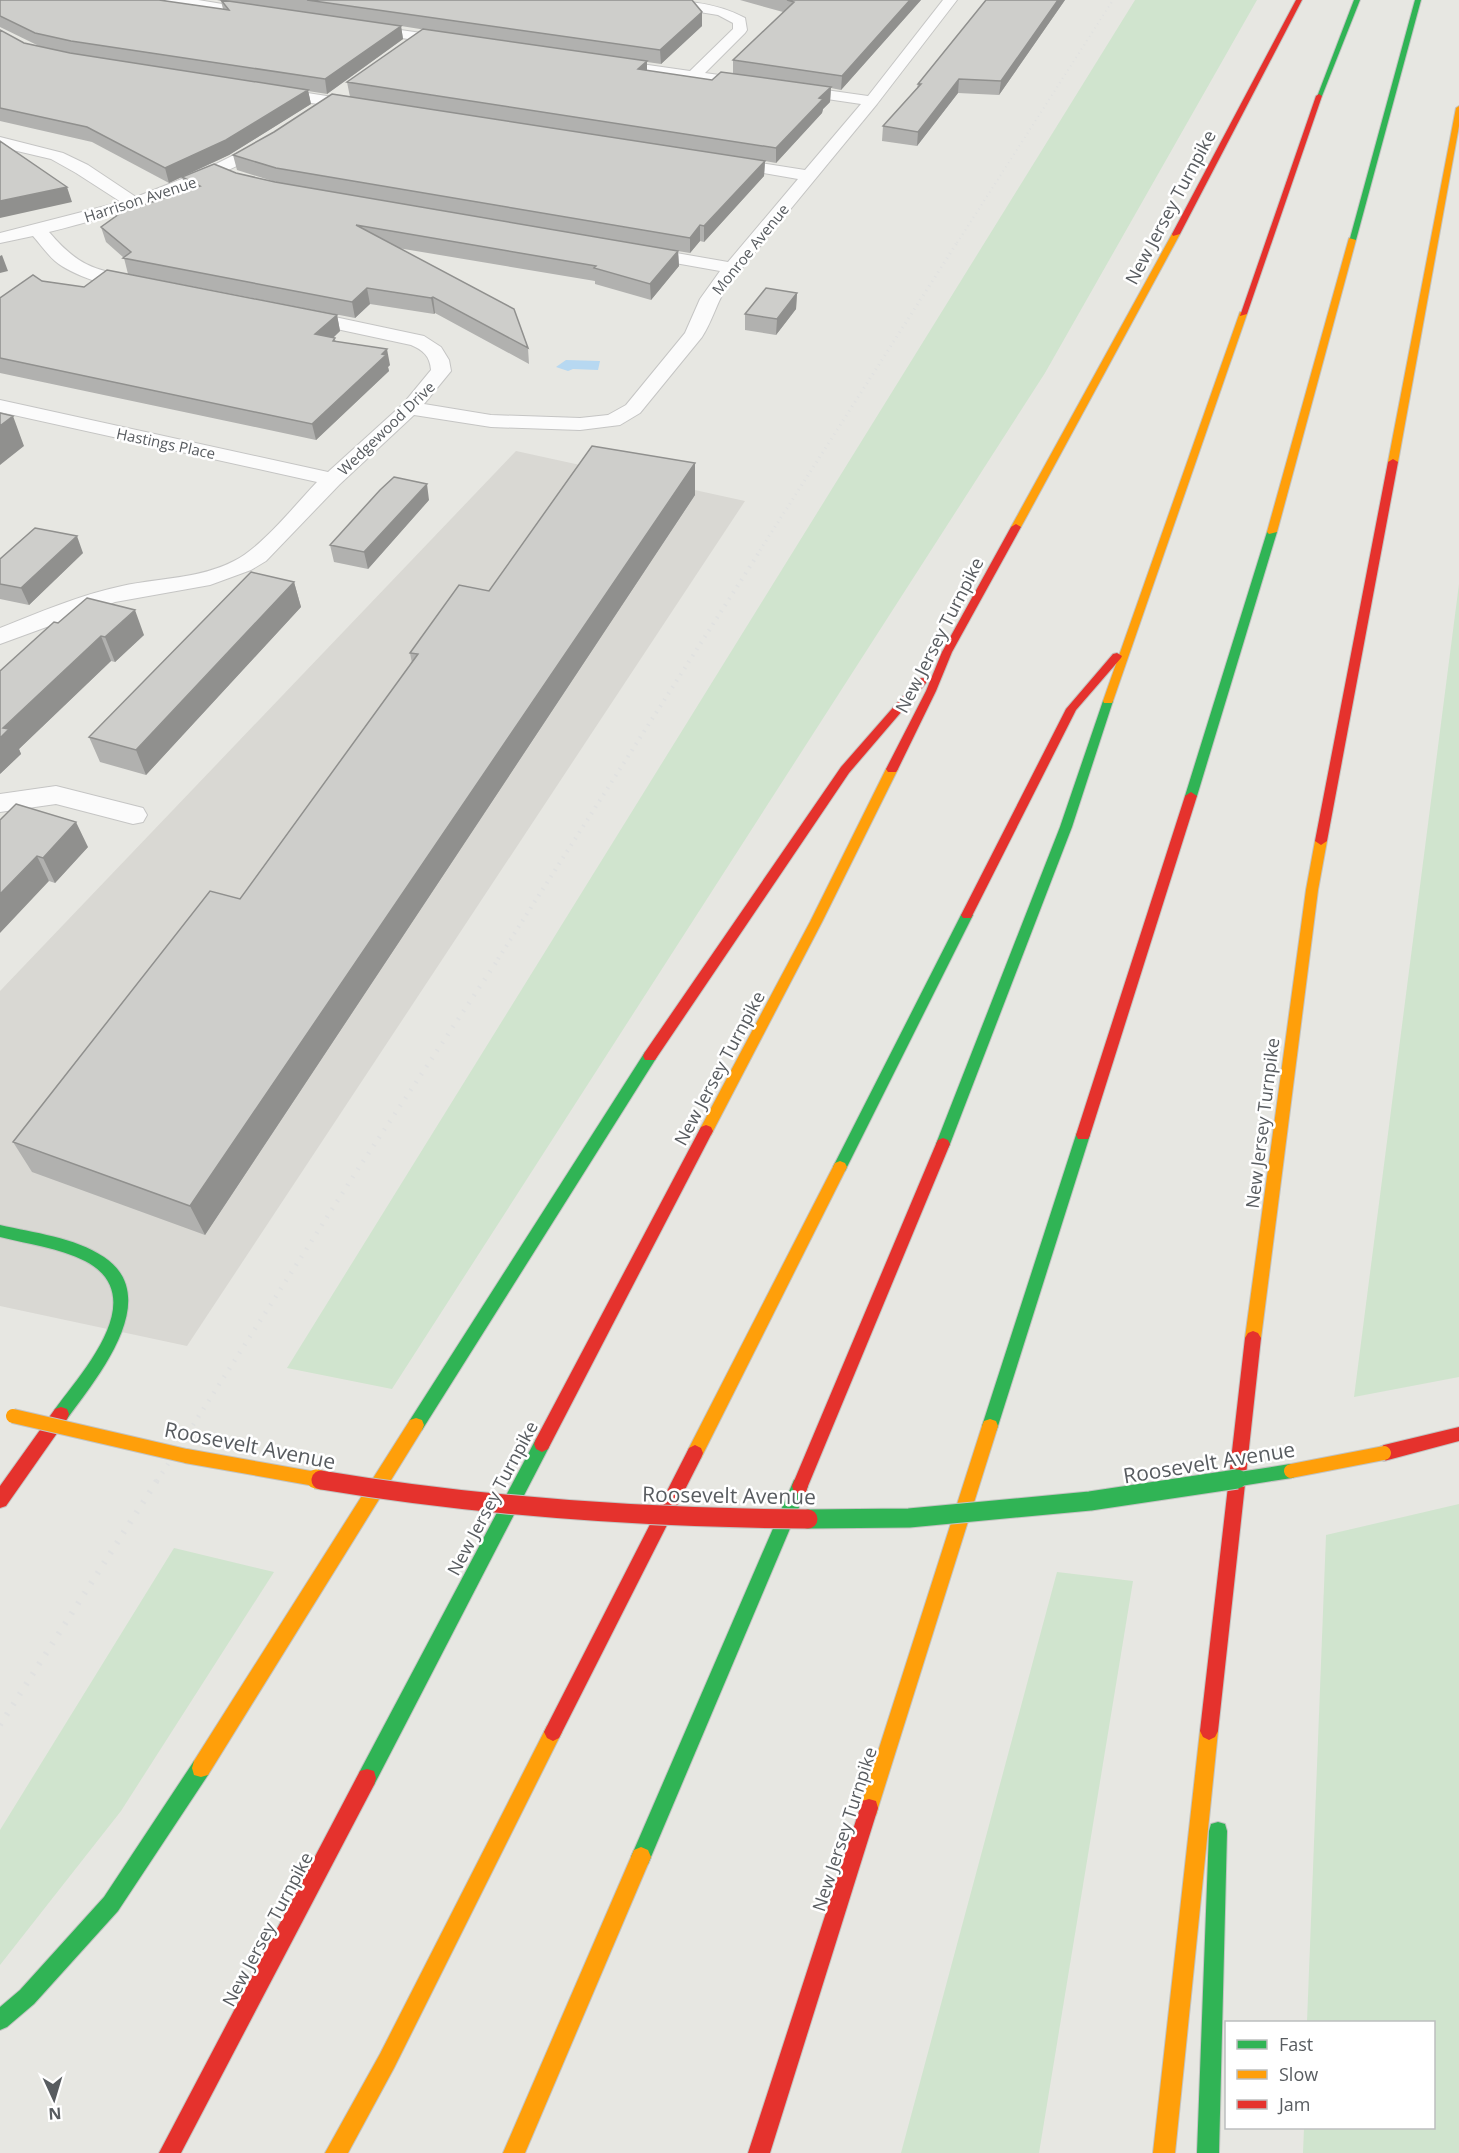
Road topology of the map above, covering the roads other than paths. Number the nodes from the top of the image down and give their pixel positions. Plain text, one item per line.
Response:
1 (172, 0) edge
2 (650, 0) edge
3 (950, 0) edge
4 (1299, 0) edge
5 (1357, 0) edge
6 (1418, 0) edge
7 (281, 17) edge
8 (339, 25) edge
9 (420, 37) junction
10 (466, 43) edge
11 (402, 50) edge
12 (591, 61) edge
13 (694, 75) junction
14 (248, 88) edge
15 (347, 88) edge
16 (329, 101) junction
17 (872, 101) junction
18 (1459, 108) edge
19 (386, 110) edge
20 (310, 114) edge
21 (283, 134) edge
22 (0, 142) edge
23 (706, 160) edge
24 (217, 171) junction
25 (810, 176) junction
26 (236, 179) edge
27 (134, 203) junction
28 (38, 230) junction
29 (0, 238) edge
30 (621, 249) edge
31 (733, 268) junction
32 (159, 288) edge
33 (276, 311) edge
34 (0, 406) edge
35 (410, 408) junction
36 (332, 479) junction
37 (0, 637) edge
38 (1126, 645) junction
39 (947, 652) junction
40 (0, 803) edge
41 (133, 815) dead end
42 (0, 1231) edge
43 (6, 1414) edge
44 (1459, 1434) edge
45 (0, 1500) edge
46 (1226, 1568) junction
47 (1220, 1759) dead end
48 (1218, 1819) dead end
49 (0, 2020) edge
50 (171, 2153) edge
51 (336, 2153) edge
52 (514, 2153) edge
53 (759, 2153) edge
54 (1164, 2153) edge
55 (1209, 2153) edge

1 - 7 street
2 - 13 street
3 - 17 street, Monroe Avenue
4 - 39 main road, New Jersey Turnpike
5 - 38 main road
6 - 53 main road, New Jersey Turnpike
8 - 9 street
9 - 10 street
9 - 11 street
12 - 13 street
13 - 17 street
14 - 16 street
15 - 16 street
16 - 19 street
16 - 20 street
17 - 25 street, Monroe Avenue
18 - 46 main road, New Jersey Turnpike
21 - 24 street, Harrison Avenue
22 - 27 street
23 - 25 street
24 - 26 street
24 - 27 street, Harrison Avenue
25 - 31 street, Monroe Avenue
27 - 28 street, Harrison Avenue
28 - 29 street, Harrison Avenue
28 - 32 street
30 - 31 street
31 - 35 street, Monroe Avenue
33 - 35 street, Wedgewood Drive
34 - 36 street, Hastings Place
35 - 36 street, Wedgewood Drive
36 - 37 street, Wedgewood Drive
38 - 51 main road
38 - 52 main road
39 - 49 main road
39 - 50 main road, New Jersey Turnpike
40 - 41 street
42 - 45 main road
43 - 44 main road, Roosevelt Avenue, bridge
46 - 47 main road
46 - 54 main road, New Jersey Turnpike
48 - 55 main road

